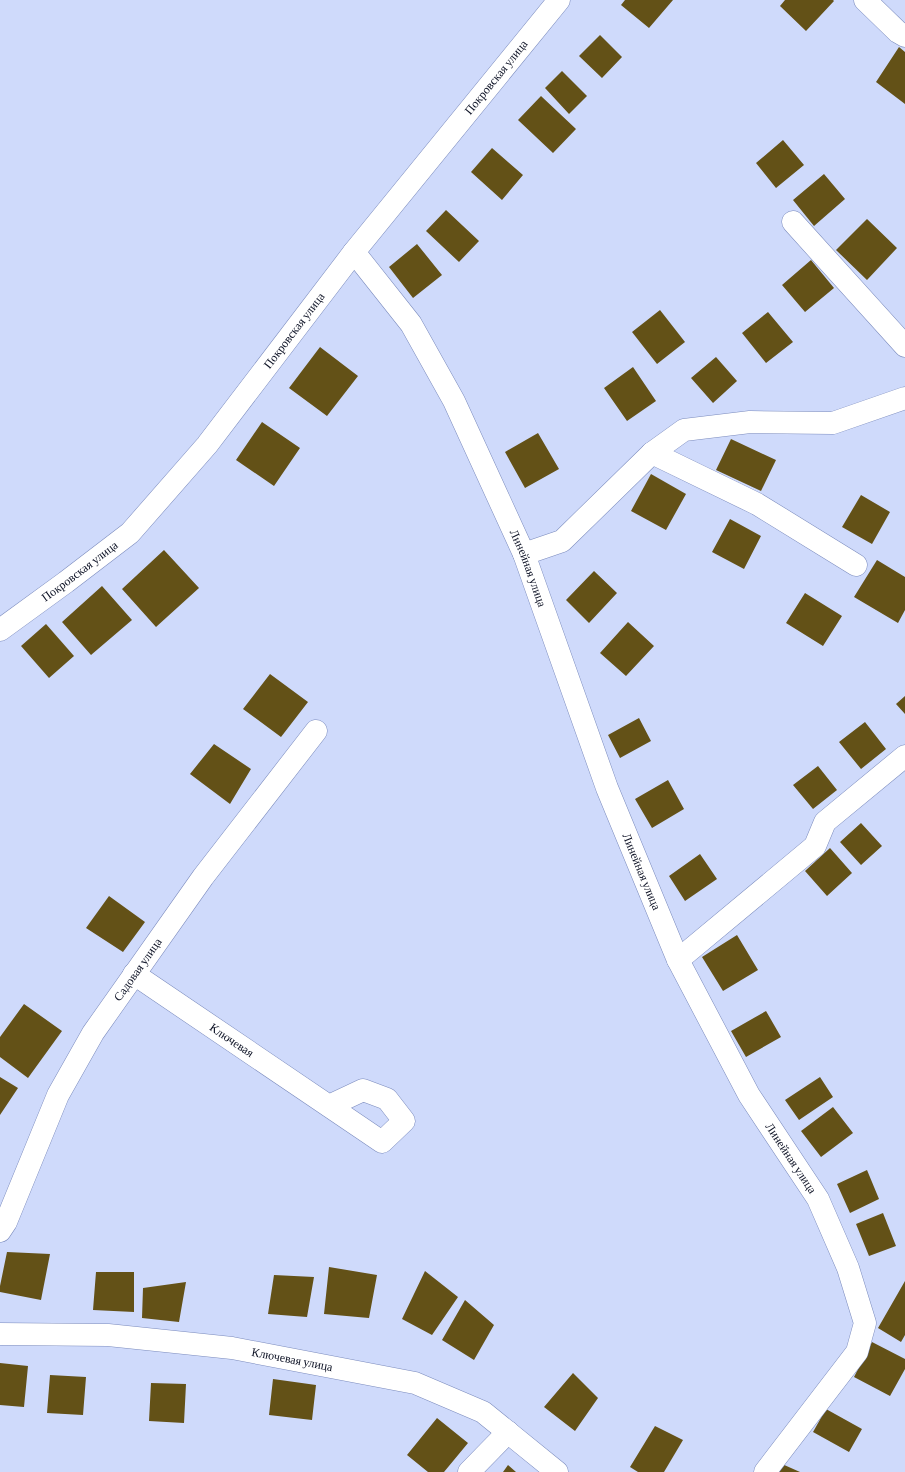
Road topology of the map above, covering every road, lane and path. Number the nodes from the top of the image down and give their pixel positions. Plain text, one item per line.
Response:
1 (559, 0) edge
2 (865, 0) edge
3 (905, 36) edge
4 (793, 222) dead end
5 (354, 252) junction
6 (905, 346) edge
7 (905, 398) edge
8 (652, 453) junction
9 (524, 554) junction
10 (856, 566) dead end
11 (0, 630) edge
12 (316, 731) dead end
13 (905, 756) edge
14 (678, 960) junction
15 (134, 974) junction
16 (329, 1106) dead end
17 (0, 1231) edge
18 (0, 1334) edge
19 (508, 1432) junction
20 (468, 1472) edge
21 (557, 1472) edge
22 (765, 1472) edge

1 - 5 street, Покровская улица
2 - 3 street
4 - 6 street
5 - 9 street, Линейная улица
5 - 11 street, Покровская улица
7 - 8 street
8 - 9 street
8 - 10 street
9 - 14 street, Линейная улица
12 - 15 street, Садовая улица
13 - 14 street
14 - 22 street, Линейная улица
15 - 16 street, Ключевая
15 - 17 street, Садовая улица
18 - 19 street, Ключевая улица
19 - 20 street
19 - 21 street, Ключевая улица

